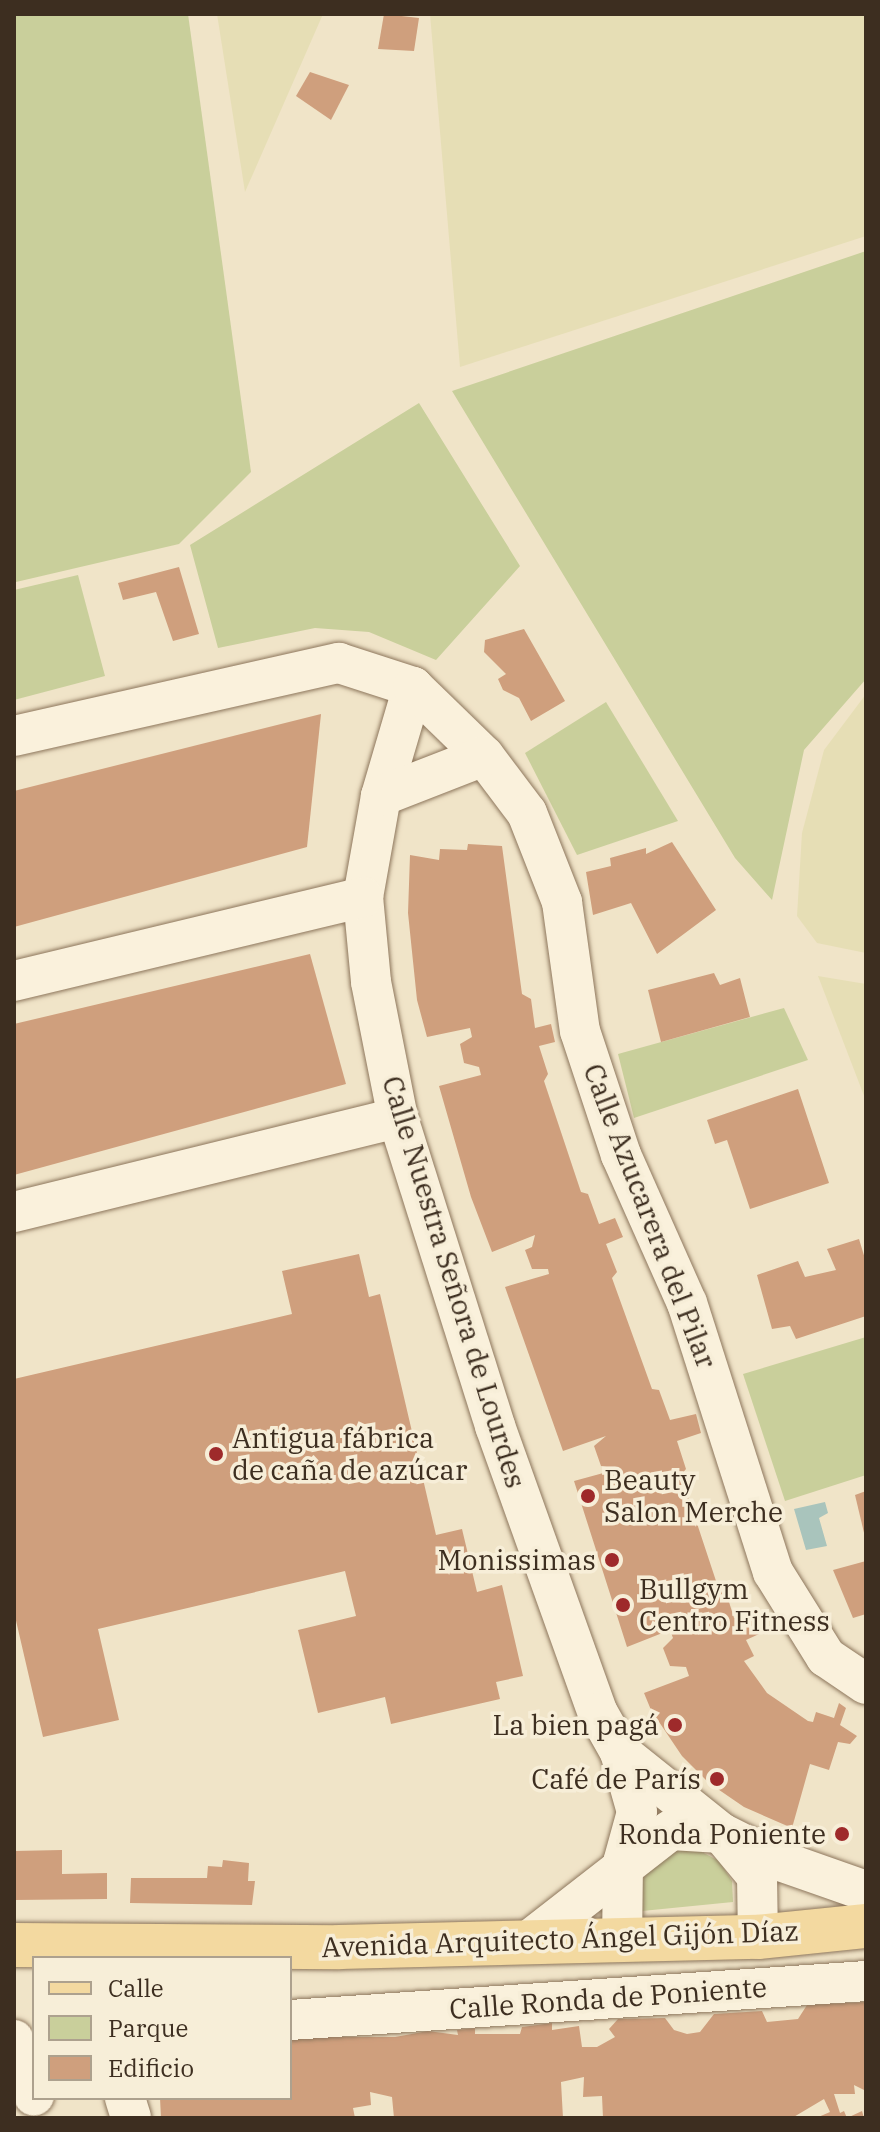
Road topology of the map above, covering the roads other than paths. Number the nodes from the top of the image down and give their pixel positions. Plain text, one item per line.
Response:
1 (413, 687) junction
2 (14, 736) edge
3 (484, 756) junction
4 (381, 796) junction
5 (363, 897) junction
6 (14, 981) edge
7 (398, 1118) junction
8 (14, 1212) edge
9 (866, 1684) edge
10 (620, 1752) junction
11 (721, 1833) junction
12 (623, 1863) junction
13 (866, 1891) edge
14 (866, 1926) edge
15 (758, 1937) junction
16 (622, 1940) junction
17 (527, 1942) junction
18 (14, 1945) edge
19 (95, 1952) edge
20 (866, 1981) edge
21 (292, 2020) edge
22 (14, 2040) edge
23 (32, 2091) edge

1 - 2 street, Calle Azucarera del Pilar
1 - 3 street, Calle Azucarera del Pilar
1 - 4 street, Calle Nuestra Señora de Lourdes
3 - 4 street
3 - 9 street, Calle Azucarera del Pilar
4 - 5 street, Calle Nuestra Señora de Lourdes
5 - 6 street
5 - 7 street, Calle Nuestra Señora de Lourdes
7 - 8 street
7 - 10 street, Calle Nuestra Señora de Lourdes
10 - 11 street, Calle Nuestra Señora de Lourdes
10 - 12 street, Calle Nuestra Señora de Lourdes
11 - 12 street
11 - 13 street, Calle Nuestra Señora de Lourdes
11 - 15 street
12 - 16 street, Calle Nuestra Señora de Lourdes
12 - 17 street
14 - 15 main road, Avenida Arquitecto Ángel Gijón Díaz
15 - 16 main road, Avenida Arquitecto Ángel Gijón Díaz
16 - 17 main road, Avenida Arquitecto Ángel Gijón Díaz
17 - 19 main road, Avenida Arquitecto Ángel Gijón Díaz
18 - 19 main road, Avenida Arquitecto Ángel Gijón Díaz
20 - 21 street, Calle Ronda de Poniente
22 - 23 street

